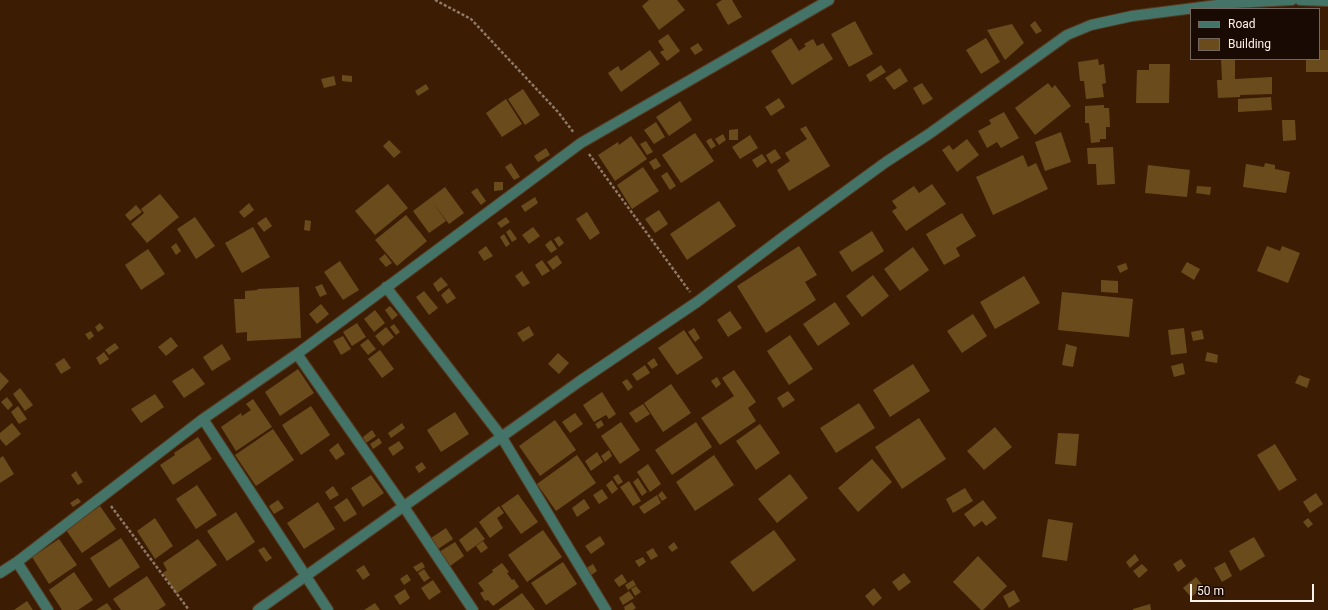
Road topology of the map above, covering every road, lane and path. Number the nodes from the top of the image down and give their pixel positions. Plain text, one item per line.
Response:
1 (829, 0) edge
2 (1292, 0) edge
3 (1300, 0) edge
4 (1232, 1) edge
5 (1328, 1) edge
6 (386, 287) junction
7 (297, 354) junction
8 (203, 419) junction
9 (502, 436) junction
10 (103, 496) junction
11 (404, 506) junction
12 (17, 562) junction
13 (0, 573) edge
14 (307, 576) junction
15 (48, 610) edge
16 (189, 610) edge
17 (258, 610) edge
18 (328, 610) edge
19 (473, 610) edge
20 (606, 610) edge

1 - 6 street
2 - 4 street
3 - 5 street
4 - 9 street
6 - 7 street
6 - 9 street
7 - 8 street
7 - 11 street
8 - 10 street
8 - 14 street
9 - 11 street
9 - 20 street
10 - 12 street
10 - 16 path
11 - 14 street
11 - 19 street
12 - 13 street
12 - 15 street
14 - 17 street
14 - 18 street

